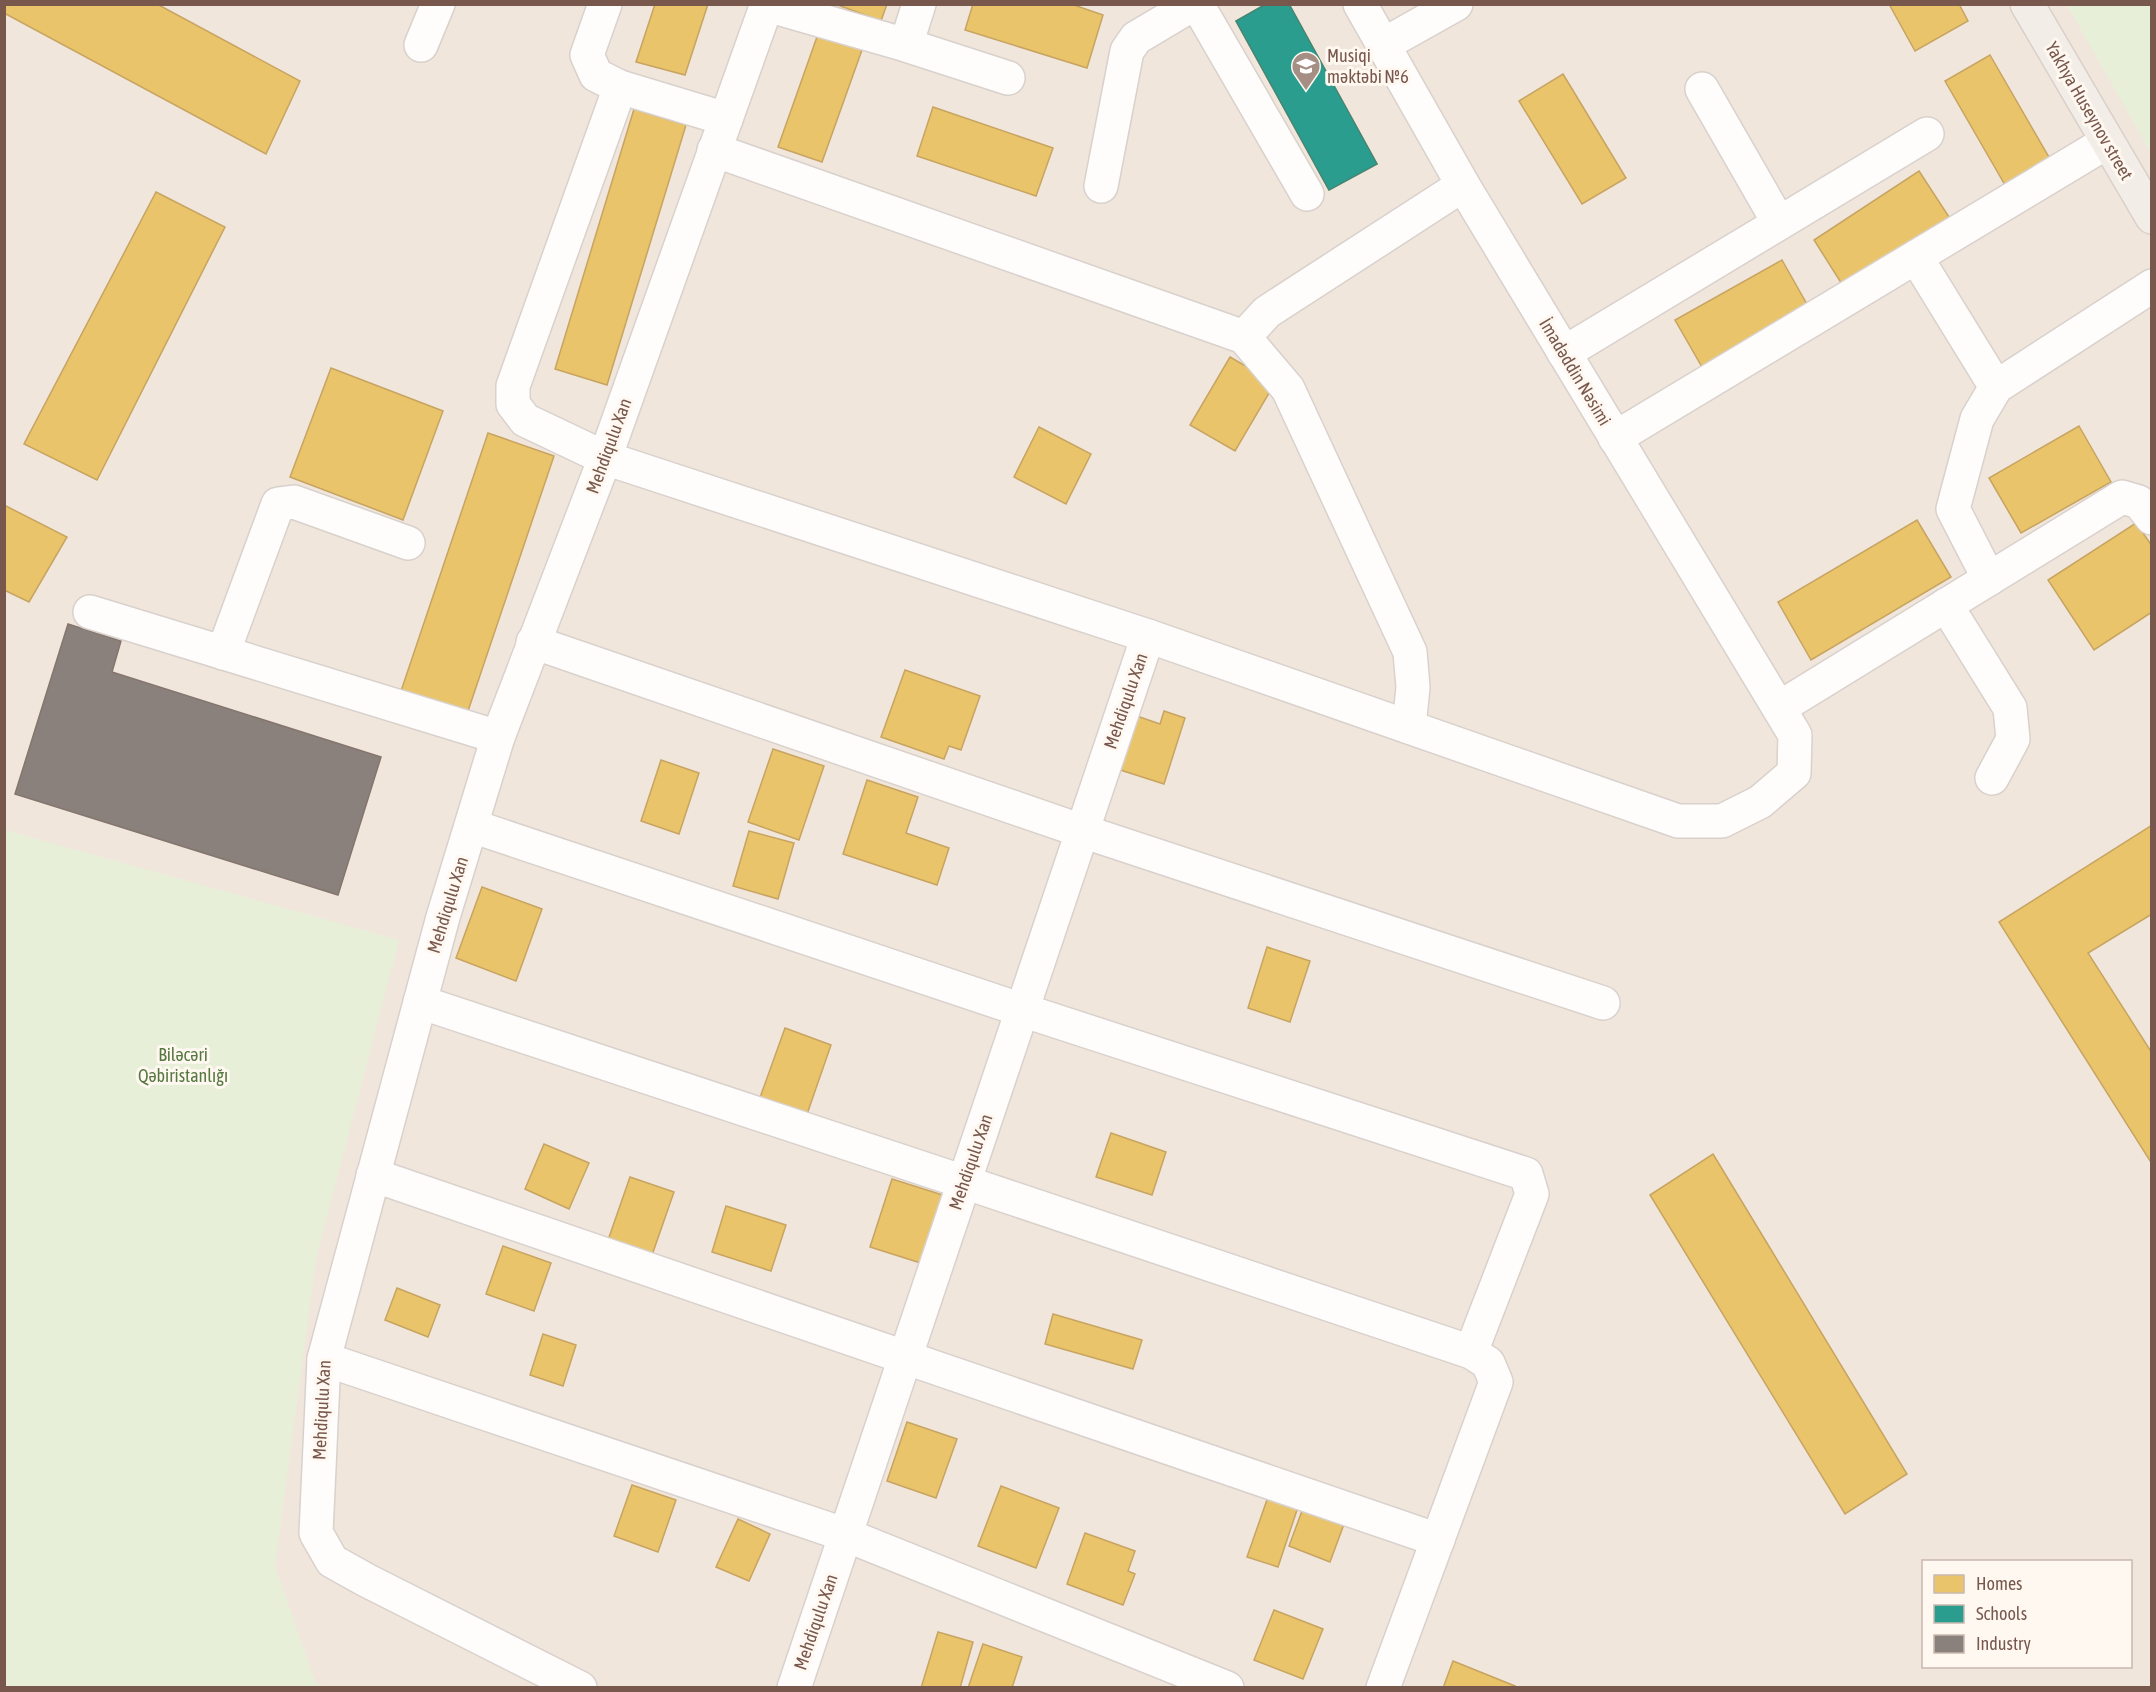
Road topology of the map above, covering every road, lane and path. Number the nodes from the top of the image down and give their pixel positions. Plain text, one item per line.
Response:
1 (438, 4) edge
2 (605, 4) edge
3 (919, 4) edge
4 (1195, 4) edge
5 (1360, 4) edge
6 (1456, 4) edge
7 (2027, 4) edge
8 (767, 5) edge
9 (421, 45) dead end
10 (906, 45) junction
11 (1383, 45) junction
12 (1008, 78) dead end
13 (620, 87) junction
14 (1702, 89) dead end
15 (726, 119) junction
16 (1927, 134) dead end
17 (2107, 142) junction
18 (714, 150) junction
19 (1462, 185) junction
20 (1101, 186) dead end
21 (1307, 195) dead end
22 (2151, 218) edge
23 (1779, 223) junction
24 (1916, 257) junction
25 (2151, 286) edge
26 (1244, 338) junction
27 (1564, 353) junction
28 (1996, 387) junction
29 (1615, 438) junction
30 (605, 458) junction
31 (2151, 518) edge
32 (408, 543) dead end
33 (1989, 579) junction
34 (1946, 606) junction
35 (90, 612) dead end
36 (1148, 636) junction
37 (533, 642) junction
38 (223, 653) junction
39 (1787, 722) junction
40 (1409, 727) junction
41 (498, 737) junction
42 (1992, 778) dead end
43 (472, 826) junction
44 (1082, 831) junction
45 (420, 1002) junction
46 (1603, 1003) dead end
47 (1022, 1010) junction
48 (373, 1175) junction
49 (964, 1182) junction
50 (1471, 1352) junction
51 (906, 1357) junction
52 (324, 1359) junction
53 (846, 1535) junction
54 (1438, 1540) junction
55 (580, 1688) edge
56 (794, 1688) edge
57 (1227, 1688) edge
58 (1383, 1688) edge

1 - 9 street
2 - 13 street
3 - 10 street
4 - 20 street
4 - 21 street
5 - 11 street, İmadəddin Nəsimi
6 - 11 street
7 - 17 main road, Yakhya Huseynov street
8 - 10 street
8 - 15 street, Mehdiqulu Xan
10 - 12 street
11 - 19 street, İmadəddin Nəsimi
13 - 15 street
13 - 30 street
14 - 23 street
15 - 18 street, Mehdiqulu Xan
16 - 23 street
17 - 22 main road, Yakhya Huseynov street
17 - 24 street
18 - 26 street
18 - 30 street, Mehdiqulu Xan
19 - 26 street
19 - 27 street, İmadəddin Nəsimi
23 - 27 street
24 - 28 street
24 - 29 street
25 - 28 street
26 - 40 street
27 - 29 street, İmadəddin Nəsimi
28 - 33 street
29 - 39 street, İmadəddin Nəsimi
30 - 36 street
30 - 37 street, Mehdiqulu Xan
31 - 33 street
32 - 38 street
33 - 34 street
34 - 39 street
34 - 42 street
35 - 38 street
36 - 40 street
36 - 44 street, Mehdiqulu Xan
37 - 41 street, Mehdiqulu Xan
37 - 44 street
38 - 41 street
39 - 40 street
41 - 43 street, Mehdiqulu Xan
43 - 45 street, Mehdiqulu Xan
43 - 47 street
44 - 46 street
44 - 47 street, Mehdiqulu Xan
45 - 48 street, Mehdiqulu Xan
45 - 49 street
47 - 49 street, Mehdiqulu Xan
47 - 50 street
48 - 51 street
48 - 52 street, Mehdiqulu Xan
49 - 50 street
49 - 51 street, Mehdiqulu Xan
50 - 54 street
51 - 53 street, Mehdiqulu Xan
51 - 54 street
52 - 53 street
52 - 55 street, Mehdiqulu Xan
53 - 56 street, Mehdiqulu Xan
53 - 57 street
54 - 58 street

